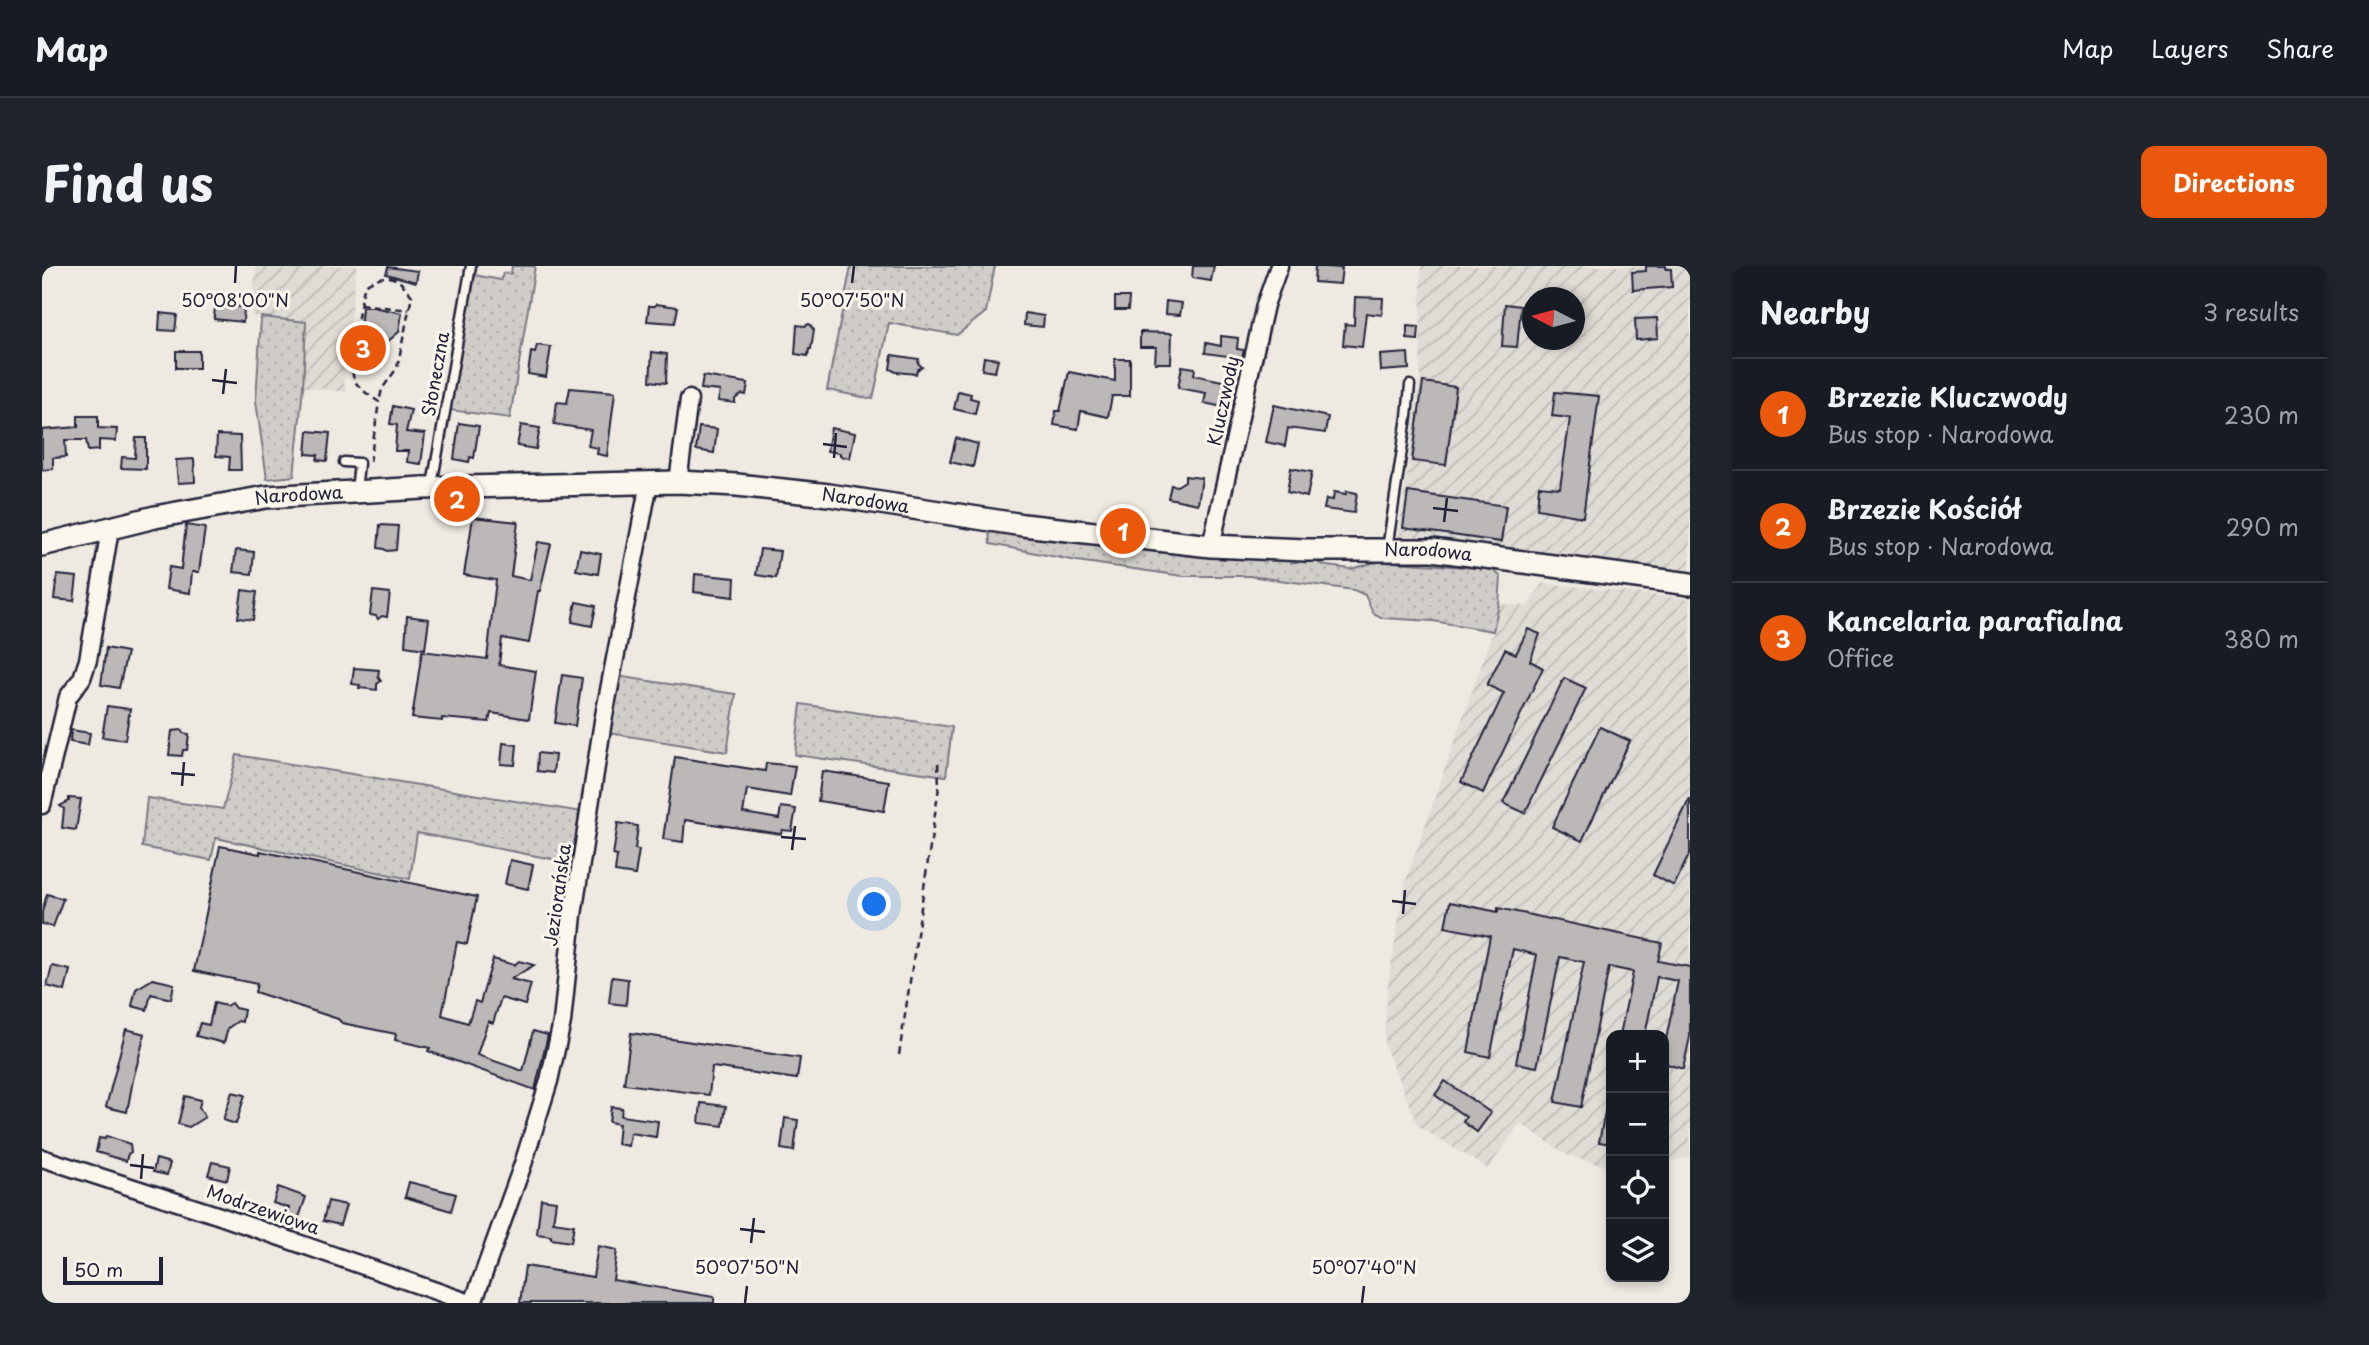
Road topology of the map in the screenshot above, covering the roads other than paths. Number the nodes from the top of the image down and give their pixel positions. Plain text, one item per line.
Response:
1 (471, 266) edge
2 (1279, 266) edge
3 (1409, 386) dead end
4 (689, 399) dead end
5 (344, 462) dead end
6 (678, 482) junction
7 (649, 483) junction
8 (431, 488) junction
9 (355, 491) junction
10 (110, 529) junction
11 (42, 545) edge
12 (1211, 546) junction
13 (1387, 550) junction
14 (1690, 584) edge
15 (42, 805) edge
16 (42, 1158) edge
17 (472, 1303) edge

1 - 8 lane, Słoneczna
2 - 12 street, Kluczwody
3 - 13 lane
4 - 6 street
5 - 9 lane
6 - 7 street, Narodowa
6 - 12 street, Narodowa
7 - 8 street, Narodowa
7 - 17 street, Jeziorańska
8 - 9 street, Narodowa
9 - 10 street, Narodowa
10 - 11 street, Narodowa
10 - 15 street
12 - 13 street, Narodowa
13 - 14 street, Narodowa
16 - 17 street, Modrzewiowa

